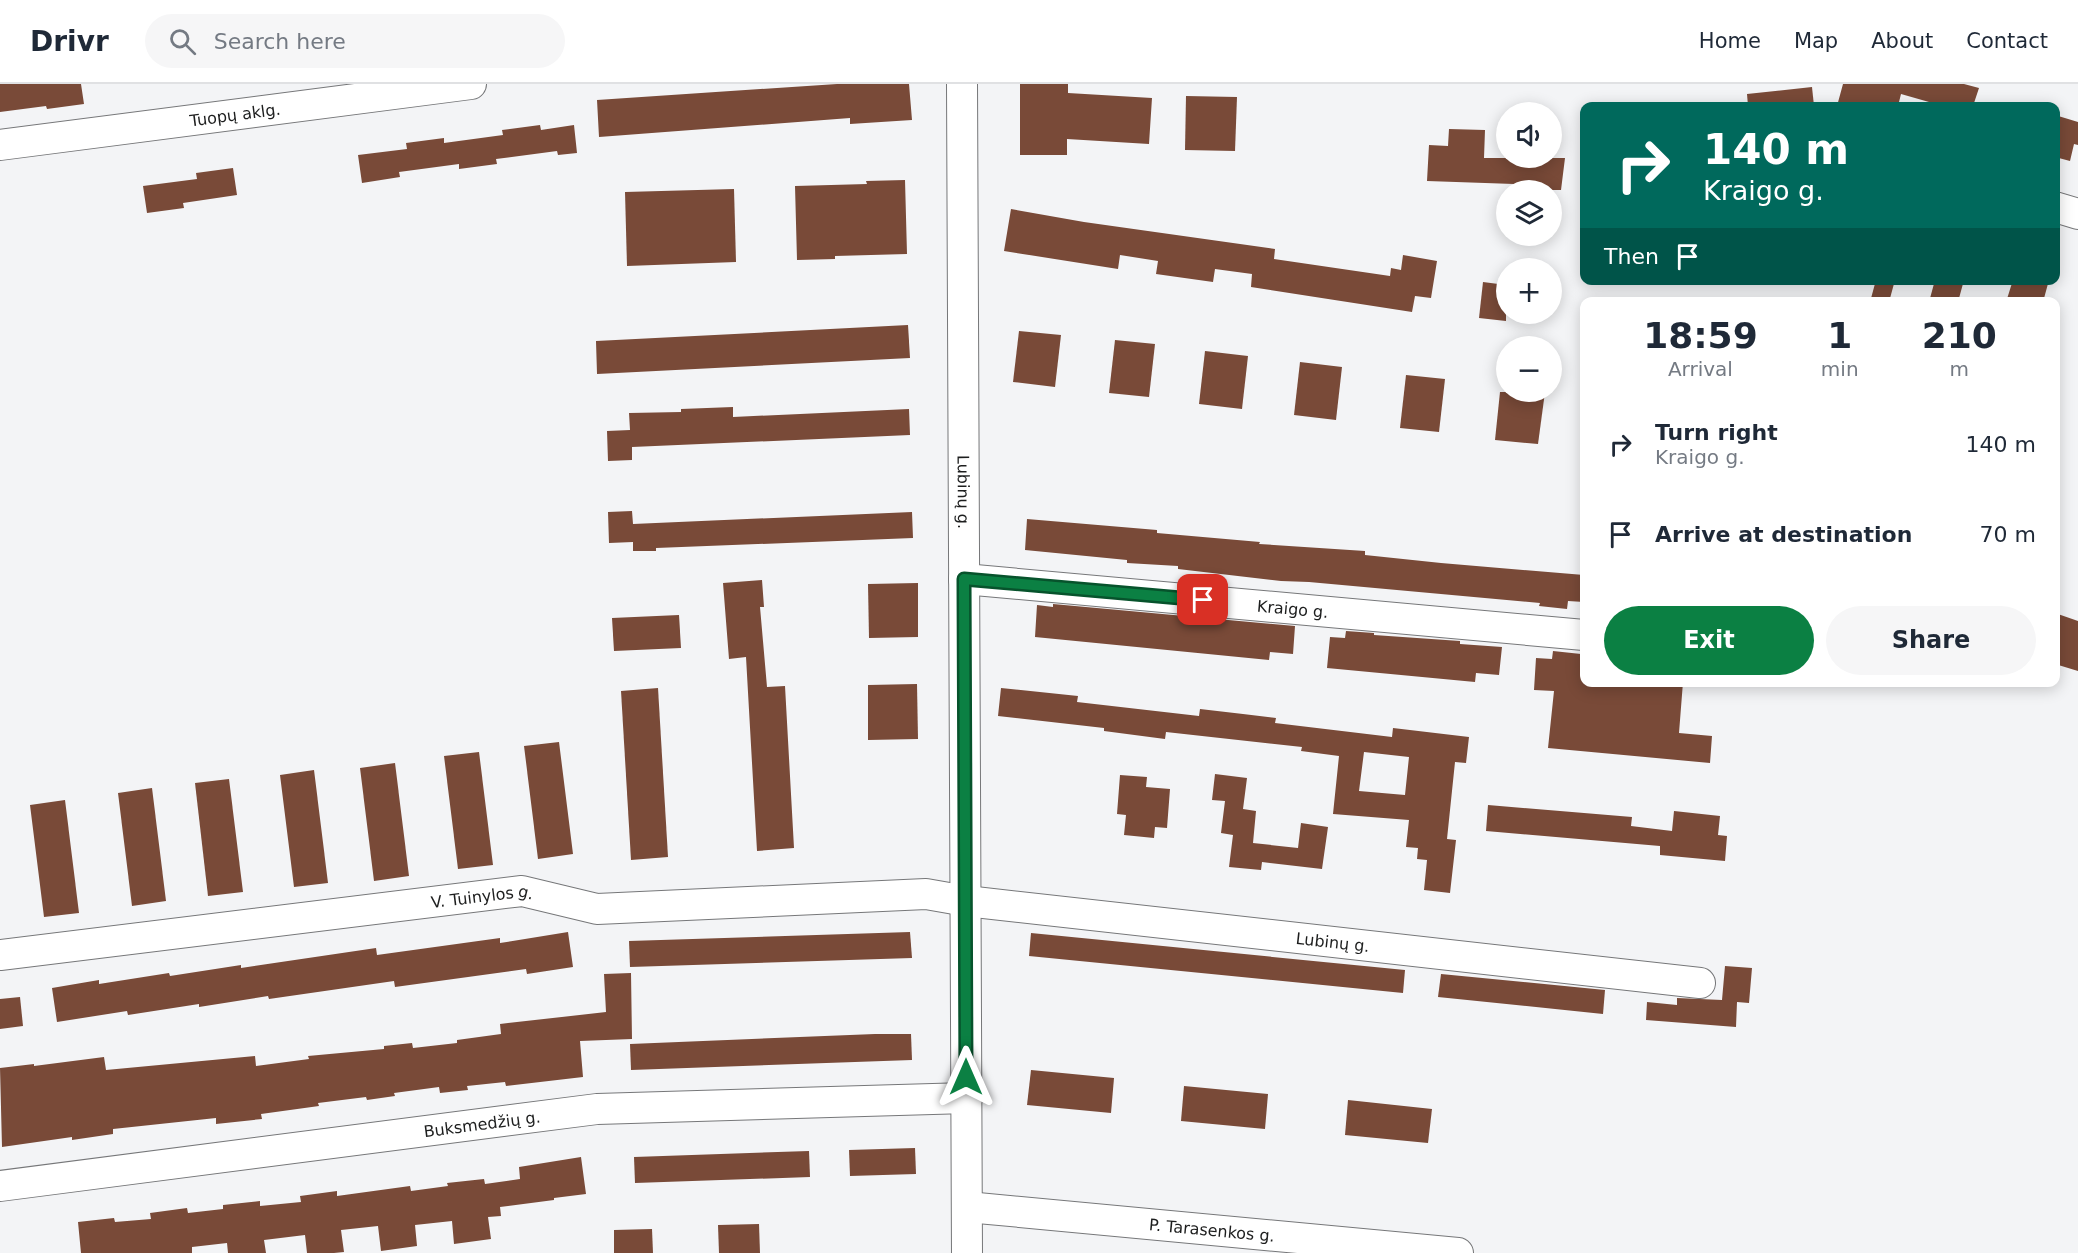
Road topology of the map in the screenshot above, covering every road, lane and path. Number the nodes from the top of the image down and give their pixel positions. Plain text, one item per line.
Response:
1 (471, 84) edge
2 (962, 84) edge
3 (0, 145) edge
4 (2060, 209) edge
5 (2078, 214) edge
6 (964, 579) junction
7 (1580, 635) edge
8 (966, 901) junction
9 (0, 955) edge
10 (1700, 983) dead end
11 (967, 1098) junction
12 (0, 1186) edge
13 (967, 1207) junction
14 (967, 1253) edge
15 (1458, 1253) edge

1 - 3 street, Tuopų aklg.
2 - 6 street, Lubinų g.
4 - 5 street
6 - 7 street, Kraigo g.
6 - 8 street, Lubinų g.
8 - 9 street, V. Tuinylos g.
8 - 10 street, Lubinų g.
8 - 11 street, Lubinų g.
11 - 12 street, Buksmedžių g.
11 - 13 street, Lubinų g.
13 - 14 street, Lubinų g.
13 - 15 street, P. Tarasenkos g.

